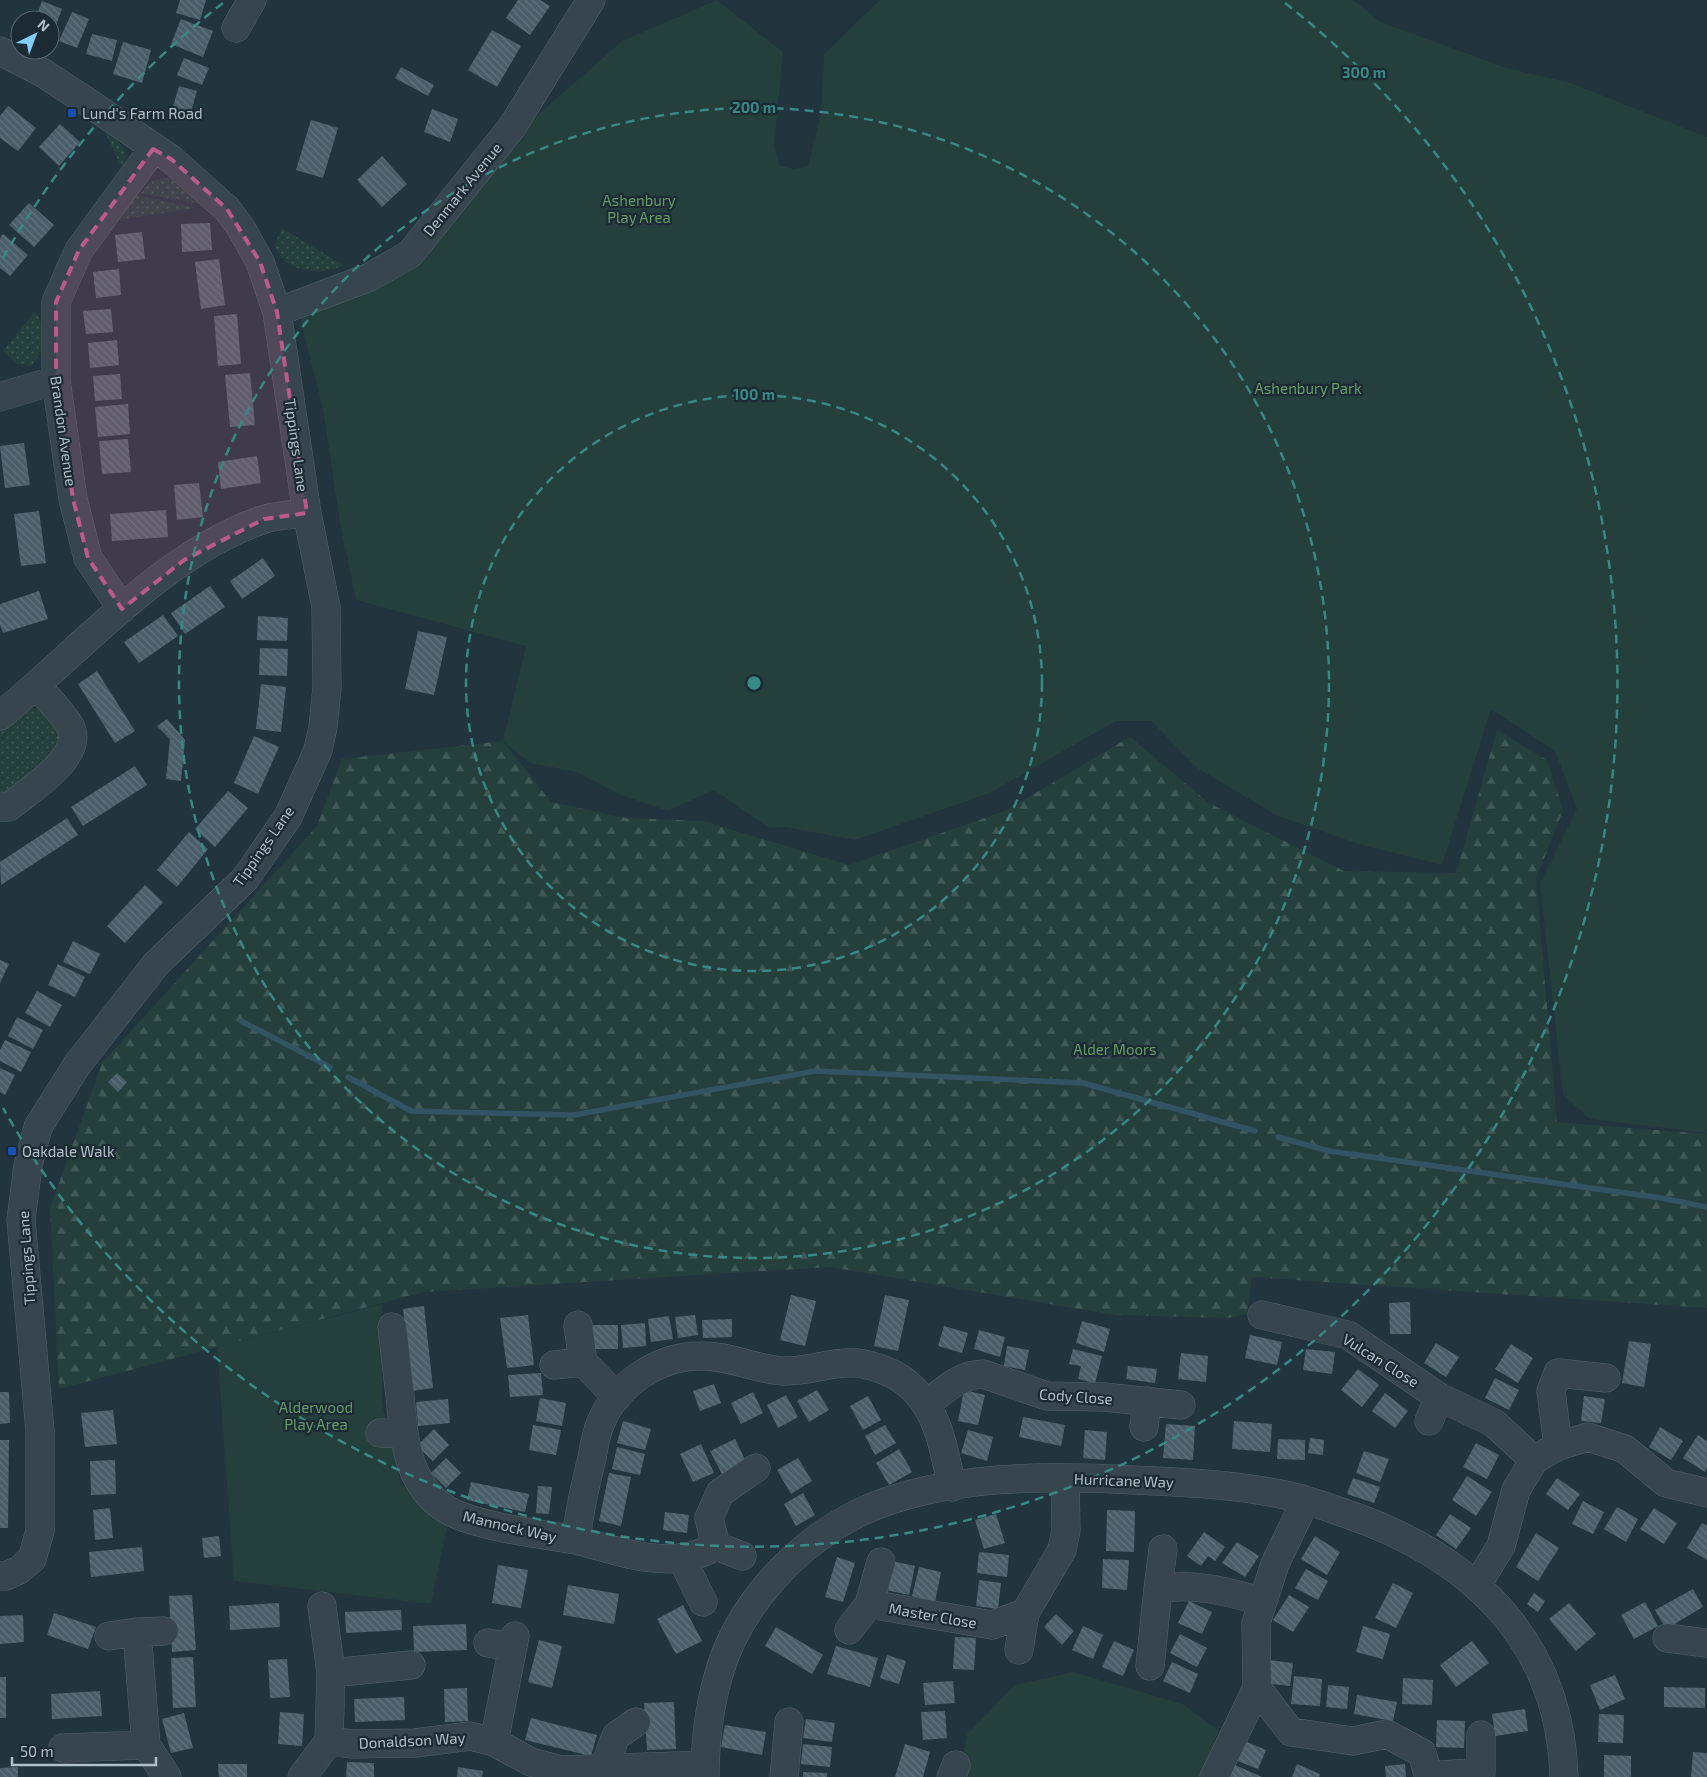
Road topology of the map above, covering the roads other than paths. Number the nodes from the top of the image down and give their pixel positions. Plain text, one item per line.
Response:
1 (252, 0) edge
2 (591, 0) edge
3 (236, 28) dead end
4 (0, 51) edge
5 (153, 149) junction
6 (277, 312) junction
7 (56, 380) junction
8 (0, 397) edge
9 (307, 513) junction
10 (122, 609) junction
11 (37, 686) junction
12 (0, 716) edge
13 (0, 807) edge
14 (1262, 1315) dead end
15 (578, 1325) dead end
16 (392, 1327) dead end
17 (583, 1362) junction
18 (554, 1365) dead end
19 (1606, 1378) dead end
20 (618, 1397) junction
21 (927, 1404) junction
22 (1181, 1405) dead end
23 (1558, 1446) junction
24 (1534, 1460) junction
25 (756, 1468) dead end
26 (1065, 1478) junction
27 (952, 1486) junction
28 (1707, 1493) edge
29 (1302, 1499) junction
30 (576, 1540) junction
31 (716, 1546) junction
32 (1163, 1549) dead end
33 (742, 1556) dead end
34 (682, 1559) junction
35 (882, 1562) dead end
36 (0, 1576) edge
37 (1477, 1585) junction
38 (1158, 1589) junction
39 (1262, 1601) junction
40 (703, 1602) dead end
41 (869, 1604) junction
42 (322, 1606) dead end
43 (1025, 1613) junction
44 (849, 1630) dead end
45 (164, 1631) dead end
46 (136, 1632) junction
47 (109, 1636) dead end
48 (1667, 1638) dead end
49 (505, 1642) dead end
50 (1707, 1643) edge
51 (1019, 1650) dead end
52 (411, 1665) dead end
53 (1150, 1666) dead end
54 (331, 1673) junction
55 (1257, 1688) junction
56 (636, 1722) dead end
57 (789, 1722) dead end
58 (1481, 1735) dead end
59 (329, 1741) junction
60 (494, 1742) junction
61 (146, 1745) junction
62 (62, 1748) dead end
63 (604, 1768) junction
64 (527, 1770) edge
65 (705, 1771) edge
66 (1482, 1775) edge
67 (305, 1776) edge
68 (167, 1777) edge
69 (784, 1777) edge
70 (1214, 1777) edge
71 (1429, 1777) edge
72 (1564, 1777) edge

1 - 3 street
2 - 6 street, Denmark Avenue
4 - 5 street, Tippings Lane
5 - 6 street, Tippings Lane
5 - 7 street, Brandon Avenue
6 - 9 street, Tippings Lane
7 - 8 street
7 - 10 street, Brandon Avenue
9 - 10 street
9 - 36 street, Tippings Lane
10 - 11 street
11 - 12 street
11 - 13 street
14 - 24 street, Vulcan Close
15 - 17 street
16 - 30 street, Mannock Way
17 - 18 street
17 - 20 street
19 - 23 street
20 - 21 street, Mannock Way
20 - 30 street, Mannock Way
21 - 22 street, Cody Close
21 - 27 street, Mannock Way
23 - 24 street
23 - 28 street
24 - 37 street
25 - 31 street
26 - 27 street, Hurricane Way
26 - 29 street, Hurricane Way
26 - 43 street
27 - 65 street, Hurricane Way
29 - 37 street, Hurricane Way
29 - 39 street
30 - 34 street, Mannock Way
31 - 33 street
31 - 34 street, Mannock Way
32 - 38 street
34 - 40 street
35 - 41 street, Master Close
37 - 72 street, Hurricane Way
38 - 39 street
38 - 53 street
39 - 55 street
41 - 43 street, Master Close
41 - 44 street, Master Close
42 - 54 street
43 - 51 street
45 - 46 street
46 - 47 street
46 - 61 street
48 - 50 street
49 - 60 street
52 - 54 street
54 - 59 street
55 - 70 street
55 - 71 street
56 - 63 street
57 - 69 street
58 - 66 street
59 - 60 street, Donaldson Way
59 - 67 street
60 - 64 street, Donaldson Way
61 - 62 street
61 - 68 street
63 - 64 street, Donaldson Way
63 - 65 street, Donaldson Way
66 - 71 street

